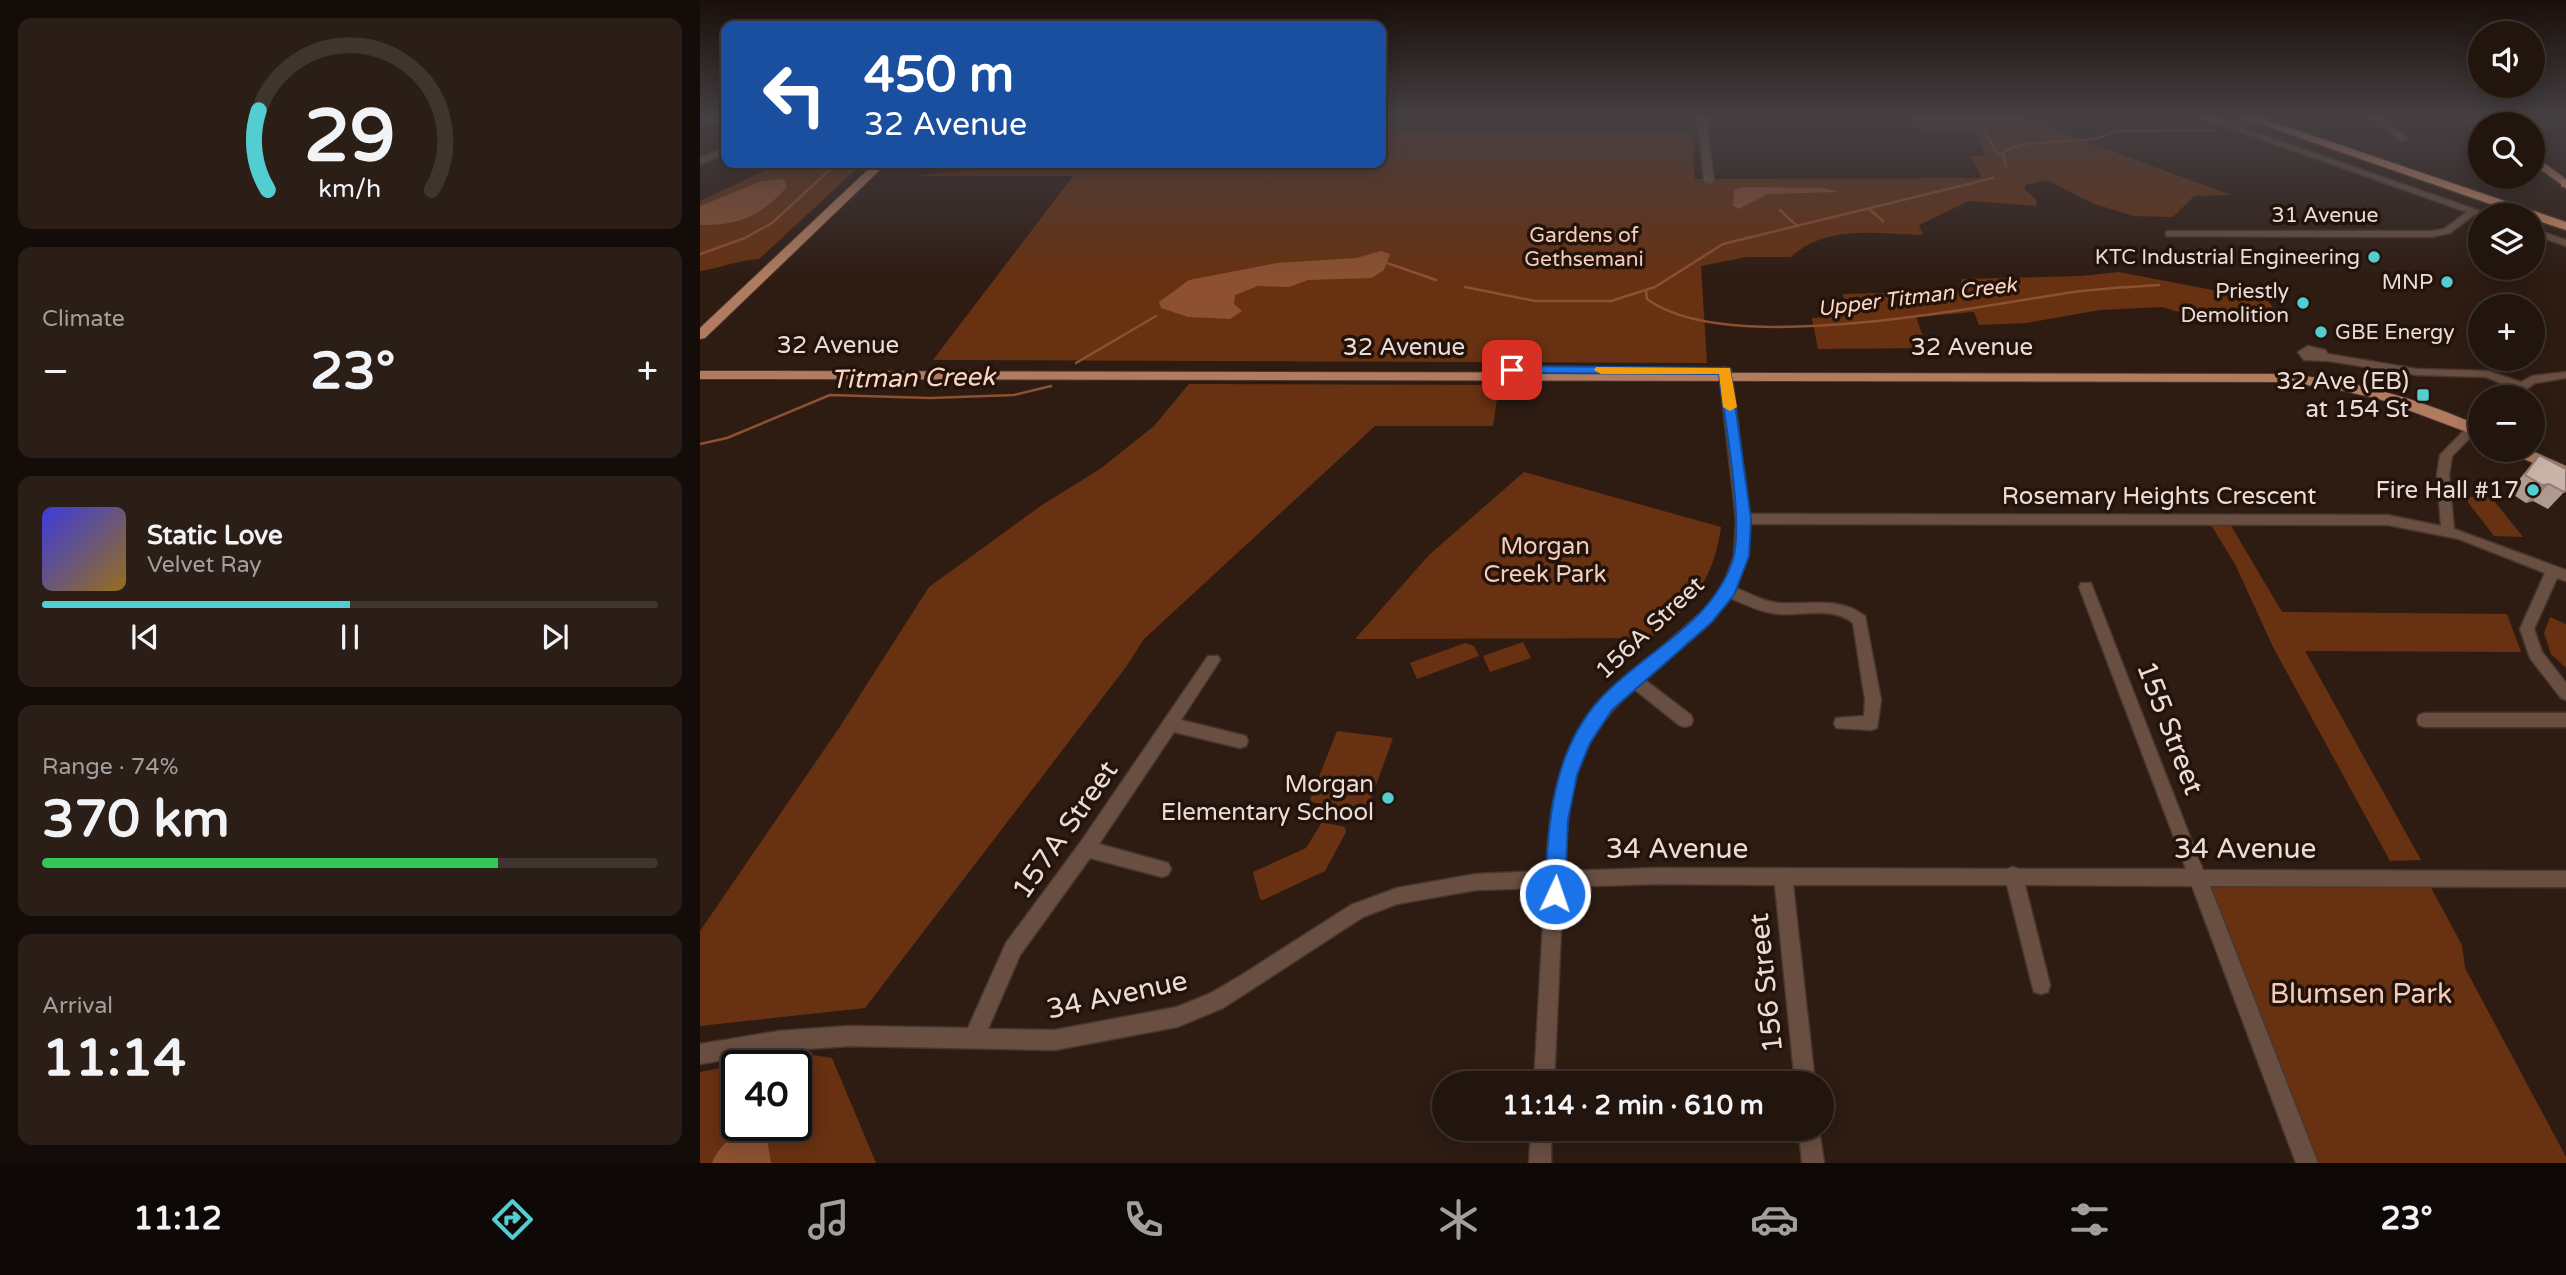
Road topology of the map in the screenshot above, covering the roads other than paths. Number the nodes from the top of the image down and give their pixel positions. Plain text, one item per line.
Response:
1 (864, 171) edge
2 (872, 171) edge
3 (1708, 171) edge
4 (2359, 171) edge
5 (2405, 171) edge
6 (2429, 171) edge
7 (2550, 171) edge
8 (2545, 173) edge
9 (1709, 182) dead end
10 (2566, 185) edge
11 (2468, 209) edge
12 (2468, 215) edge
13 (2566, 217) edge
14 (2566, 226) edge
15 (2169, 234) dead end
16 (794, 235) junction
17 (2545, 236) edge
18 (2566, 243) edge
19 (779, 260) junction
20 (740, 285) junction
21 (721, 315) junction
22 (700, 324) edge
23 (700, 335) edge
24 (2326, 357) dead end
25 (700, 368) edge
26 (2056, 370) junction
27 (1726, 374) junction
28 (700, 375) edge
29 (2566, 375) edge
30 (1995, 377) junction
31 (2517, 385) edge
32 (2521, 385) edge
33 (2468, 421) edge
34 (2468, 422) edge
35 (2468, 434) edge
36 (2545, 453) edge
37 (2544, 462) edge
38 (2566, 463) edge
39 (2566, 472) edge
40 (1743, 519) junction
41 (2448, 531) junction
42 (2560, 574) edge
43 (2086, 587) dead end
44 (1728, 591) junction
45 (1213, 660) dead end
46 (1632, 679) junction
47 (2566, 694) edge
48 (1685, 720) dead end
49 (2425, 720) dead end
50 (2566, 720) edge
51 (1842, 723) dead end
52 (1169, 724) junction
53 (1240, 741) dead end
54 (1086, 849) junction
55 (1162, 869) dead end
56 (2012, 875) junction
57 (1783, 877) junction
58 (2196, 877) junction
59 (1556, 879) junction
60 (2566, 879) edge
61 (2041, 985) dead end
62 (974, 1038) junction
63 (700, 1054) edge
64 (1545, 1071) edge
65 (1804, 1071) edge
66 (1541, 1141) edge
67 (1810, 1141) edge
68 (1540, 1163) edge
69 (1813, 1163) edge
70 (2307, 1163) edge

1 - 16 main road
2 - 19 main road
3 - 9 street
4 - 11 street
5 - 14 highway
6 - 13 highway
7 - 10 main road
8 - 10 main road
12 - 15 street, 31 Avenue
16 - 19 main road
16 - 20 main road
17 - 18 street
19 - 20 main road
19 - 21 main road
20 - 21 main road
20 - 22 main road
21 - 23 main road
24 - 31 street
25 - 27 main road, 32 Avenue
26 - 27 main road, 32 Avenue
26 - 30 main road
26 - 33 main road, 32 Avenue
27 - 28 main road, 32 Avenue
27 - 30 main road, 32 Avenue
27 - 40 street, 156A Street
29 - 32 street
30 - 34 main road, 32 Avenue
35 - 41 street
36 - 38 main road
37 - 39 main road
40 - 41 street, Rosemary Heights Crescent
40 - 44 street, 156A Street
41 - 42 street, Rosemary Heights Crescent
42 - 47 street
43 - 58 street, 155 Street
44 - 46 street, 156A Street
44 - 51 street
45 - 52 street, 157A Street
46 - 48 street
46 - 59 street, 156A Street
49 - 50 street
52 - 53 street
52 - 54 street, 157A Street
54 - 55 street
54 - 62 street, 157A Street
56 - 57 street, 34 Avenue
56 - 58 street, 34 Avenue
56 - 61 street
57 - 59 street, 34 Avenue
57 - 65 street, 156 Street
58 - 60 street, 34 Avenue
58 - 70 street, 155 Street
59 - 62 street, 34 Avenue
59 - 64 street, 156A Street
62 - 63 street, 34 Avenue
66 - 68 street
67 - 69 street

